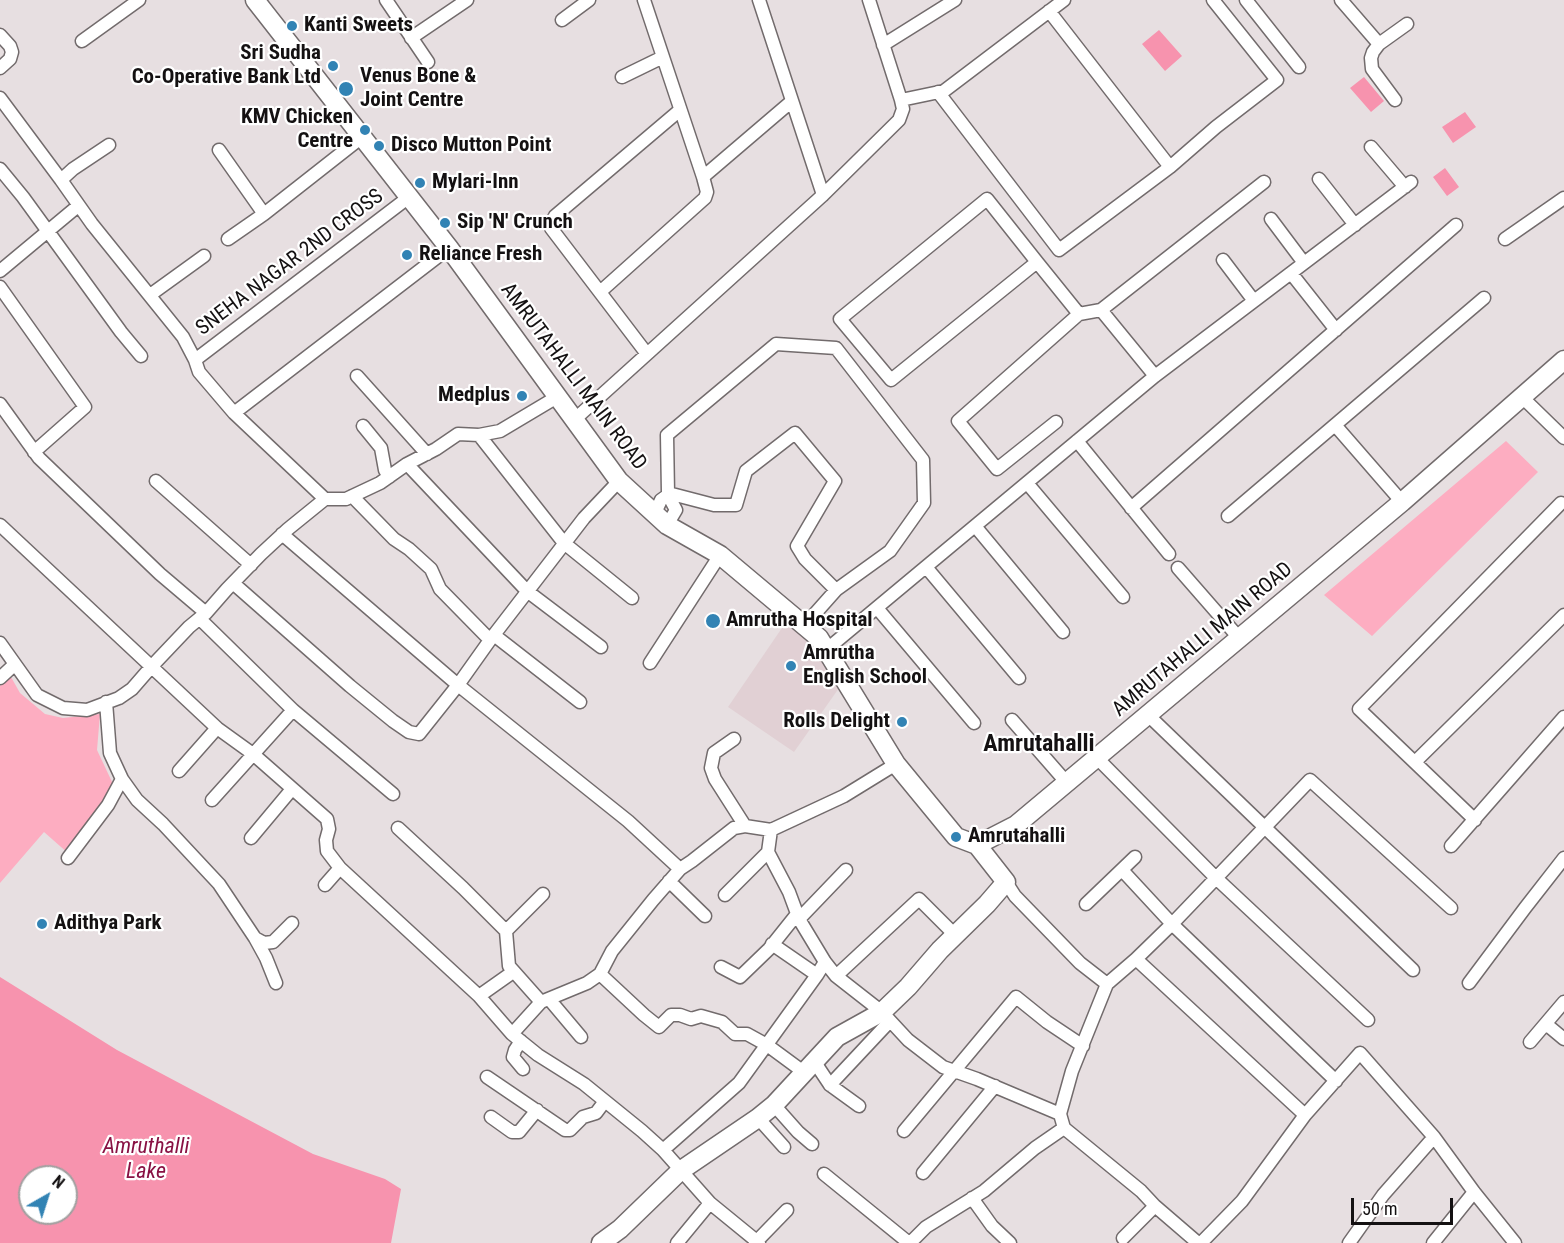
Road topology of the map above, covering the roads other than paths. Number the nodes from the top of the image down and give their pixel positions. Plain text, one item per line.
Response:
1 (139, 0) edge
2 (255, 0) edge
3 (386, 0) edge
4 (467, 0) edge
5 (589, 0) edge
6 (644, 0) edge
7 (759, 0) edge
8 (869, 0) edge
9 (955, 0) edge
10 (1064, 0) edge
11 (1214, 0) edge
12 (1246, 0) edge
13 (1341, 0) edge
14 (1049, 12) junction
15 (562, 20) dead end
16 (1407, 24) dead end
17 (0, 35) edge
18 (411, 38) junction
19 (82, 41) dead end
20 (883, 45) junction
21 (1379, 45) junction
22 (663, 57) junction
23 (428, 62) dead end
24 (1299, 67) dead end
25 (0, 68) edge
26 (622, 77) dead end
27 (938, 92) junction
28 (0, 98) edge
29 (902, 100) junction
30 (1395, 100) dead end
31 (792, 101) junction
32 (680, 110) junction
33 (362, 137) junction
34 (109, 145) dead end
35 (1371, 147) dead end
36 (219, 150) dead end
37 (1170, 167) junction
38 (0, 169) edge
39 (704, 177) junction
40 (1319, 179) dead end
41 (61, 180) junction
42 (1264, 182) dead end
43 (823, 195) junction
44 (409, 197) junction
45 (1564, 198) edge
46 (78, 206) junction
47 (264, 214) junction
48 (1271, 219) dead end
49 (1355, 225) junction
50 (1456, 225) dead end
51 (48, 231) junction
52 (228, 239) dead end
53 (1505, 239) dead end
54 (449, 248) junction
55 (204, 256) dead end
56 (1223, 260) dead end
57 (1037, 262) junction
58 (1304, 263) junction
59 (0, 271) edge
60 (1291, 273) junction
61 (0, 286) edge
62 (600, 292) junction
63 (150, 295) junction
64 (1484, 298) dead end
65 (1254, 301) junction
66 (1101, 310) junction
67 (1079, 314) junction
68 (1336, 330) junction
69 (647, 354) junction
70 (141, 356) dead end
71 (195, 360) junction
72 (1564, 360) edge
73 (357, 376) dead end
74 (1155, 376) junction
75 (557, 397) junction
76 (1522, 397) junction
77 (0, 404) edge
78 (234, 413) junction
79 (574, 420) junction
80 (1056, 422) dead end
81 (1335, 425) junction
82 (363, 426) dead end
83 (479, 435) junction
84 (1564, 438) edge
85 (1077, 441) junction
86 (34, 452) junction
87 (427, 454) junction
88 (407, 464) junction
89 (389, 477) junction
90 (156, 481) dead end
91 (619, 481) junction
92 (1027, 483) junction
93 (668, 494) junction
94 (352, 496) junction
95 (325, 498) junction
96 (1402, 502) junction
97 (1561, 503) dead end
98 (1131, 508) junction
99 (1228, 516) dead end
100 (661, 519) junction
101 (0, 525) edge
102 (975, 526) junction
103 (282, 534) junction
104 (564, 543) junction
105 (1169, 554) dead end
106 (720, 555) junction
107 (251, 564) junction
108 (927, 567) junction
109 (1178, 568) dead end
110 (233, 584) junction
111 (836, 590) junction
112 (528, 591) junction
113 (1123, 597) dead end
114 (632, 598) dead end
115 (877, 608) junction
116 (1564, 615) edge
117 (203, 616) junction
118 (804, 626) junction
119 (1063, 632) dead end
120 (492, 637) junction
121 (1240, 639) junction
122 (0, 643) edge
123 (601, 647) dead end
124 (826, 650) junction
125 (650, 663) dead end
126 (14, 665) junction
127 (152, 666) junction
128 (0, 678) edge
129 (1019, 678) dead end
130 (458, 685) junction
131 (106, 702) junction
132 (580, 702) dead end
133 (293, 710) junction
134 (1148, 715) junction
135 (1564, 717) edge
136 (1011, 720) dead end
137 (974, 723) dead end
138 (217, 728) junction
139 (735, 739) dead end
140 (253, 754) junction
141 (1097, 758) junction
142 (1415, 762) junction
143 (897, 764) junction
144 (179, 771) dead end
145 (122, 779) junction
146 (1067, 783) junction
147 (292, 789) junction
148 (393, 794) dead end
149 (212, 800) dead end
150 (1474, 820) junction
151 (745, 826) junction
152 (1265, 827) junction
153 (398, 828) dead end
154 (771, 830) junction
155 (251, 838) dead end
156 (977, 845) junction
157 (1451, 846) dead end
158 (768, 852) junction
159 (1135, 857) dead end
160 (68, 858) dead end
161 (1564, 858) edge
162 (340, 868) junction
163 (680, 869) junction
164 (846, 870) dead end
165 (1122, 870) junction
166 (1216, 878) junction
167 (669, 881) junction
168 (1006, 882) junction
169 (325, 885) dead end
170 (543, 894) dead end
171 (725, 895) dead end
172 (1086, 904) dead end
173 (1451, 908) dead end
174 (705, 916) dead end
175 (798, 916) junction
176 (292, 923) dead end
177 (1172, 924) junction
178 (506, 931) junction
179 (955, 935) junction
180 (255, 939) junction
181 (772, 944) junction
182 (1136, 959) junction
183 (825, 962) junction
184 (721, 967) dead end
185 (1413, 970) dead end
186 (513, 972) junction
187 (600, 974) junction
188 (817, 975) junction
189 (836, 976) junction
190 (276, 983) dead end
191 (1469, 983) dead end
192 (1107, 984) junction
193 (479, 996) junction
194 (545, 1000) junction
195 (1564, 1002) edge
196 (886, 1017) junction
197 (1368, 1020) dead end
198 (1546, 1024) junction
199 (517, 1037) junction
200 (581, 1037) dead end
201 (1564, 1039) edge
202 (1530, 1042) dead end
203 (767, 1046) junction
204 (1083, 1046) junction
205 (810, 1067) junction
206 (523, 1069) dead end
207 (954, 1071) junction
208 (487, 1077) dead end
209 (1335, 1081) junction
210 (830, 1085) junction
211 (995, 1086) junction
212 (605, 1101) junction
213 (774, 1105) junction
214 (859, 1106) dead end
215 (537, 1110) junction
216 (1060, 1114) junction
217 (1305, 1115) junction
218 (490, 1116) dead end
219 (758, 1118) junction
220 (1064, 1128) junction
221 (904, 1131) dead end
222 (1434, 1137) junction
223 (812, 1144) dead end
224 (784, 1147) dead end
225 (663, 1150) junction
226 (680, 1171) junction
227 (923, 1173) dead end
228 (824, 1174) dead end
229 (1474, 1192) junction
230 (972, 1198) junction
231 (710, 1203) junction
232 (1155, 1206) junction
233 (787, 1210) dead end
234 (1123, 1238) dead end
235 (757, 1242) edge
236 (601, 1243) edge
237 (677, 1243) edge
238 (909, 1243) edge
239 (1010, 1243) edge
240 (1199, 1243) edge
241 (1349, 1243) edge
242 (1433, 1243) edge
243 (1515, 1243) edge

1 - 19 street
2 - 33 street, AMRUTAHALLI MAIN ROAD
3 - 18 street
4 - 18 street
5 - 15 street
6 - 22 street
7 - 31 street
8 - 20 street
9 - 20 street
10 - 14 street
11 - 37 street
12 - 24 street
13 - 21 street
14 - 27 street
14 - 37 street
16 - 21 street
17 - 25 street
18 - 23 street
20 - 29 street
21 - 30 street
22 - 26 street
22 - 32 street
27 - 29 street
27 - 37 street
28 - 41 street
29 - 43 street
31 - 39 street
31 - 43 street
32 - 39 street
32 - 62 street
33 - 44 street, AMRUTAHALLI MAIN ROAD
33 - 47 street
34 - 41 street
35 - 49 street
36 - 47 street
38 - 51 street
39 - 62 street
40 - 49 street
41 - 46 street
42 - 66 street
43 - 69 street
44 - 54 street, AMRUTAHALLI MAIN ROAD
44 - 71 street, SNEHA NAGAR 2ND CROSS
45 - 53 street
46 - 51 street
46 - 63 street
47 - 52 street
48 - 58 street
49 - 58 street
50 - 68 street
51 - 59 street
51 - 70 street
54 - 75 street, AMRUTAHALLI MAIN ROAD
54 - 78 street
55 - 63 street
56 - 65 street
57 - 57 street
57 - 67 street
58 - 60 street
60 - 65 street
60 - 68 street
61 - 86 street
62 - 69 street
63 - 71 street
64 - 81 street
65 - 74 street
66 - 67 street
66 - 74 street
67 - 80 street
68 - 98 street
69 - 79 street
71 - 78 street
72 - 76 street, AMRUTAHALLI MAIN ROAD
73 - 87 street
74 - 85 street
75 - 79 street, AMRUTAHALLI MAIN ROAD
75 - 83 street
76 - 84 street
76 - 96 street, AMRUTAHALLI MAIN ROAD
77 - 86 street
78 - 95 street
79 - 91 street, AMRUTAHALLI MAIN ROAD
81 - 96 street
81 - 99 street
82 - 89 street
83 - 87 street
83 - 104 street
85 - 92 street
85 - 98 street
86 - 117 street
87 - 88 street
88 - 89 street
88 - 112 street
89 - 94 street
90 - 107 street
91 - 100 street, AMRUTAHALLI MAIN ROAD
91 - 104 street
92 - 102 street
92 - 113 street
93 - 100 street
93 - 111 street
93 - 111 street
94 - 95 street
94 - 120 street
95 - 103 street
96 - 121 street, AMRUTAHALLI MAIN ROAD
97 - 142 street
98 - 105 street
100 - 106 street, AMRUTAHALLI MAIN ROAD
101 - 127 street
102 - 108 street
102 - 119 street
103 - 107 street
103 - 130 street
104 - 112 street
104 - 114 street
106 - 118 street, AMRUTAHALLI MAIN ROAD
106 - 125 street
107 - 110 street
108 - 115 street
108 - 129 street
109 - 121 street
110 - 117 street
110 - 130 street
111 - 118 street
112 - 120 street
112 - 123 street
115 - 124 street
115 - 137 street
116 - 142 street
117 - 127 street
117 - 133 street
118 - 124 street, AMRUTAHALLI MAIN ROAD
120 - 130 street
120 - 132 street
121 - 134 street, AMRUTAHALLI MAIN ROAD
122 - 126 street
124 - 143 street, AMRUTAHALLI MAIN ROAD
126 - 128 street
126 - 131 street
127 - 131 street
127 - 138 street
130 - 163 street
131 - 145 street
133 - 140 street
133 - 148 street
134 - 141 street, AMRUTAHALLI MAIN ROAD
134 - 152 street
135 - 150 street
136 - 146 street
138 - 140 street
138 - 144 street
139 - 151 street
140 - 147 street
140 - 149 street
141 - 146 street, AMRUTAHALLI MAIN ROAD
141 - 166 street
142 - 150 street
143 - 154 street
143 - 156 street, AMRUTAHALLI MAIN ROAD
145 - 160 street
145 - 180 street
146 - 156 street, AMRUTAHALLI MAIN ROAD
147 - 155 street
147 - 162 street
150 - 157 street
151 - 154 street
151 - 163 street
152 - 166 street
152 - 173 street
152 - 185 street
153 - 178 street
154 - 158 street
156 - 168 street
158 - 171 street
158 - 175 street
159 - 165 street
161 - 191 street
162 - 169 street
162 - 193 street
163 - 167 street
164 - 175 street
165 - 172 street
165 - 177 street
166 - 177 street
166 - 197 street
167 - 174 street
167 - 187 street
168 - 179 street
168 - 192 street
170 - 178 street
175 - 181 street
175 - 183 street
176 - 180 street
177 - 182 street
177 - 209 street
178 - 186 street
179 - 189 street
179 - 196 street
180 - 190 street
181 - 184 street
181 - 188 street
182 - 192 street
182 - 217 street
183 - 188 street
183 - 189 street
186 - 193 street
186 - 194 street
187 - 194 street
187 - 203 street
188 - 203 street
189 - 196 street
192 - 204 street
193 - 199 street
194 - 199 street
194 - 200 street
195 - 198 street
196 - 205 street
196 - 207 street
196 - 210 street
198 - 201 street
198 - 202 street
199 - 206 street
199 - 212 street
203 - 205 street
203 - 225 street
204 - 207 street
204 - 216 street
205 - 210 street
205 - 213 street
207 - 211 street
207 - 221 street
208 - 215 street
209 - 217 street
209 - 222 street
210 - 214 street
211 - 216 street
211 - 227 street
212 - 215 street
212 - 225 street
213 - 219 street
213 - 223 street
215 - 218 street
216 - 220 street
217 - 240 street
219 - 224 street
219 - 226 street
220 - 230 street
220 - 232 street
222 - 229 street
222 - 241 street
225 - 226 street
226 - 231 street
226 - 236 street
228 - 238 street
229 - 242 street
229 - 243 street
230 - 238 street
230 - 239 street
231 - 235 street
231 - 237 street
232 - 234 street
232 - 240 street
233 - 235 street

